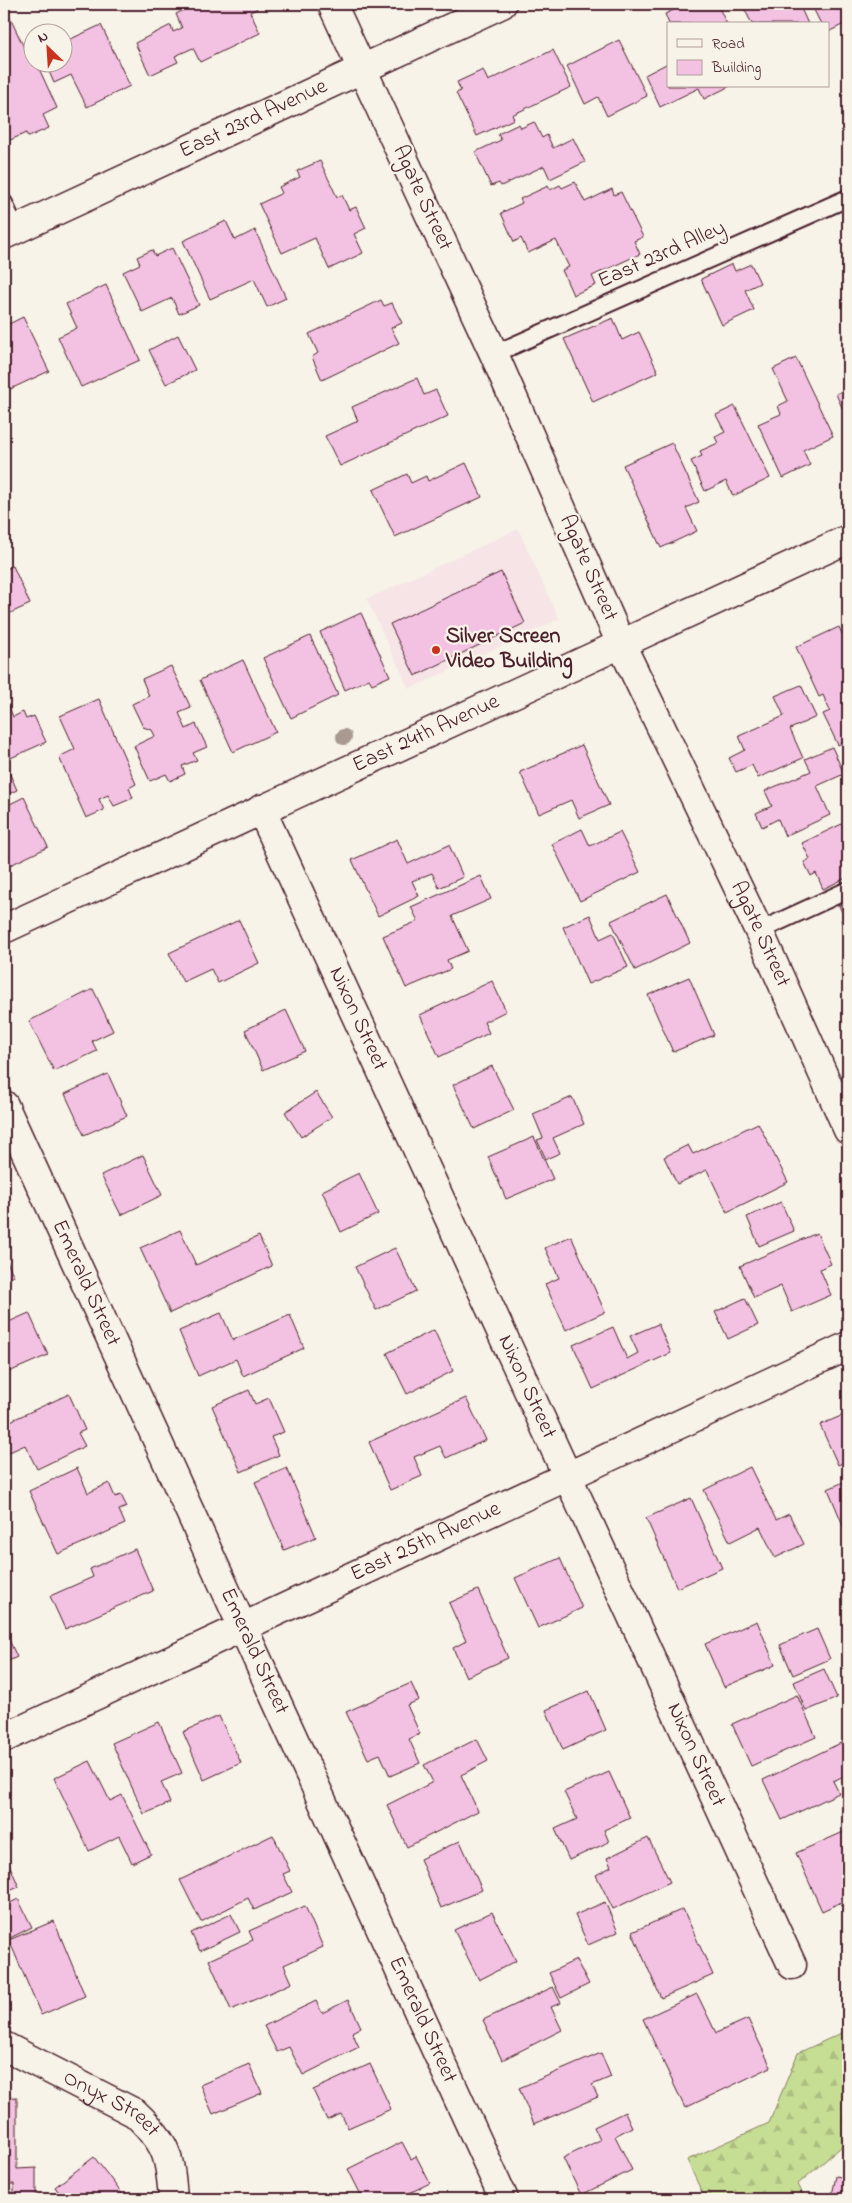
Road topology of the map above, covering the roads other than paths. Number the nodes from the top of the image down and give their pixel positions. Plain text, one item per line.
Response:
1 (332, 4) edge
2 (502, 4) edge
3 (362, 68) junction
4 (848, 198) edge
5 (4, 203) edge
6 (10, 232) edge
7 (494, 354) junction
8 (848, 539) edge
9 (621, 644) junction
10 (261, 809) junction
11 (848, 890) edge
12 (4, 928) edge
13 (759, 931) junction
14 (4, 1105) edge
15 (848, 1130) edge
16 (848, 1346) edge
17 (568, 1475) junction
18 (243, 1626) junction
19 (4, 1738) edge
20 (792, 1965) dead end
21 (4, 2046) edge
22 (173, 2199) edge
23 (504, 2199) edge

1 - 3 street, Agate Street
2 - 3 street, East 23rd Avenue
3 - 6 street, East 23rd Avenue
3 - 7 street, Agate Street
4 - 7 lane, East 23rd Alley
5 - 6 lane
7 - 9 street, Agate Street
8 - 9 street, East 24th Avenue
9 - 10 street, East 24th Avenue
9 - 13 street, Agate Street
10 - 12 street, East 24th Avenue
10 - 17 street, Nixon Street
11 - 13 lane
13 - 15 street, Agate Street
14 - 18 street, Emerald Street
16 - 17 street, East 25th Avenue
17 - 18 street, East 25th Avenue
17 - 20 street, Nixon Street
18 - 19 street, East 25th Avenue
18 - 23 street, Emerald Street
21 - 22 street, Onyx Street

